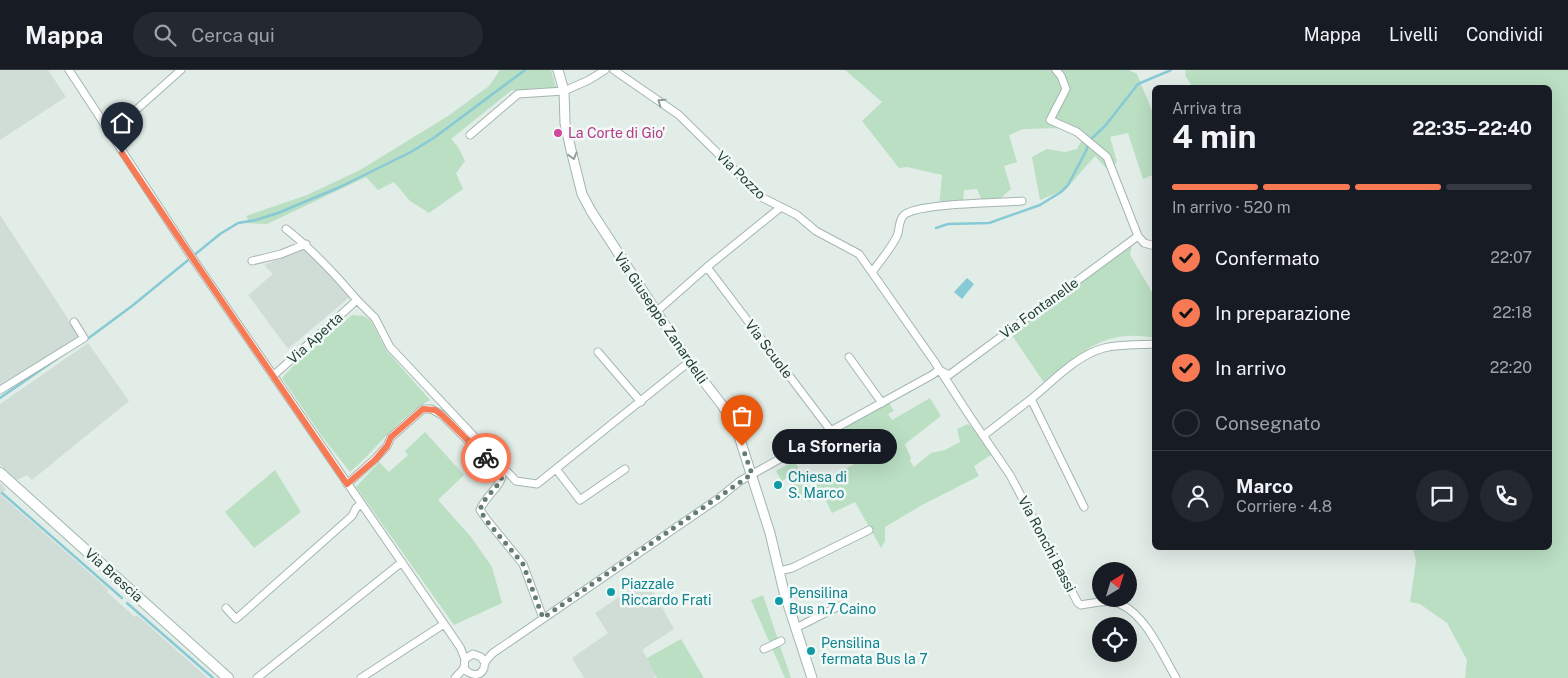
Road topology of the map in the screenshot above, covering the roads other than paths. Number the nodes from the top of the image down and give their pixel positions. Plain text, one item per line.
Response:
1 (69, 70) edge
2 (180, 70) edge
3 (558, 70) edge
4 (605, 70) edge
5 (614, 70) edge
6 (1056, 70) edge
7 (564, 91) junction
8 (109, 134) junction
9 (470, 135) dead end
10 (1022, 201) dead end
11 (781, 207) junction
12 (286, 229) dead end
13 (1138, 236) junction
14 (306, 244) junction
15 (1152, 245) edge
16 (252, 261) dead end
17 (708, 266) junction
18 (872, 271) junction
19 (358, 300) junction
20 (656, 312) junction
21 (74, 322) dead end
22 (1152, 344) edge
23 (598, 352) dead end
24 (849, 357) dead end
25 (689, 362) junction
26 (939, 370) junction
27 (273, 376) junction
28 (0, 390) edge
29 (1031, 399) junction
30 (641, 402) junction
31 (882, 403) junction
32 (831, 431) junction
33 (983, 436) junction
34 (556, 469) junction
35 (625, 469) dead end
36 (0, 473) edge
37 (752, 474) junction
38 (347, 484) junction
39 (361, 504) junction
40 (1084, 507) dead end
41 (367, 513) junction
42 (352, 516) junction
43 (869, 530) dead end
44 (402, 562) junction
45 (779, 571) junction
46 (839, 606) dead end
47 (226, 608) dead end
48 (543, 618) junction
49 (444, 624) junction
50 (796, 628) junction
51 (781, 641) dead end
52 (460, 647) junction
53 (764, 649) dead end
54 (474, 654) junction
55 (465, 659) junction
56 (477, 669) edge
57 (228, 678) edge
58 (257, 678) edge
59 (361, 678) edge
60 (457, 678) edge
61 (487, 678) edge
62 (812, 678) edge
63 (1176, 678) edge

1 - 8 street
2 - 8 street
3 - 7 street, Via Giuseppe Zanardelli
4 - 7 street
11 -> 5 street, Via Pozzo
6 - 13 street
7 - 9 street
7 -> 20 street, Via Giuseppe Zanardelli
8 - 27 street
10 - 18 street
11 - 17 street
11 - 18 street, Via Pozzo
12 - 14 street
13 - 15 street
13 - 26 street, Via Fontanelle
14 - 16 street
14 - 19 street
17 - 20 street
17 - 32 street, Via Scuole
18 - 26 street, Via Pozzo
19 - 27 street, Via Aperta
19 - 34 street
20 - 25 street, Via Giuseppe Zanardelli
21 - 28 street
22 - 29 street
23 - 30 street
24 - 31 street
25 - 30 street
25 - 37 street, Via Giuseppe Zanardelli
26 - 31 street
26 - 33 street, Via Ronchi Bassi
27 - 38 street
29 - 33 street
29 - 40 street
30 - 34 street
31 - 32 street
32 - 37 street
33 - 63 street, Via Ronchi Bassi
34 - 35 street
36 - 57 main road, Via Brescia
37 - 45 street, Via Giuseppe Zanardelli
37 - 48 street
38 - 39 street
38 - 48 street
39 - 41 street
39 - 42 street
41 - 42 street
41 - 44 street
42 - 47 street
43 - 45 street
44 - 49 street
44 - 58 street
45 - 50 street, Via Giuseppe Zanardelli
46 - 50 street
48 - 56 street
49 - 52 street
49 - 59 street
50 - 62 street, Via Giuseppe Zanardelli
51 - 53 street
52 - 54 street
52 - 55 street
54 - 55 street
54 - 56 street
55 - 56 street
56 - 60 street
56 - 61 street

